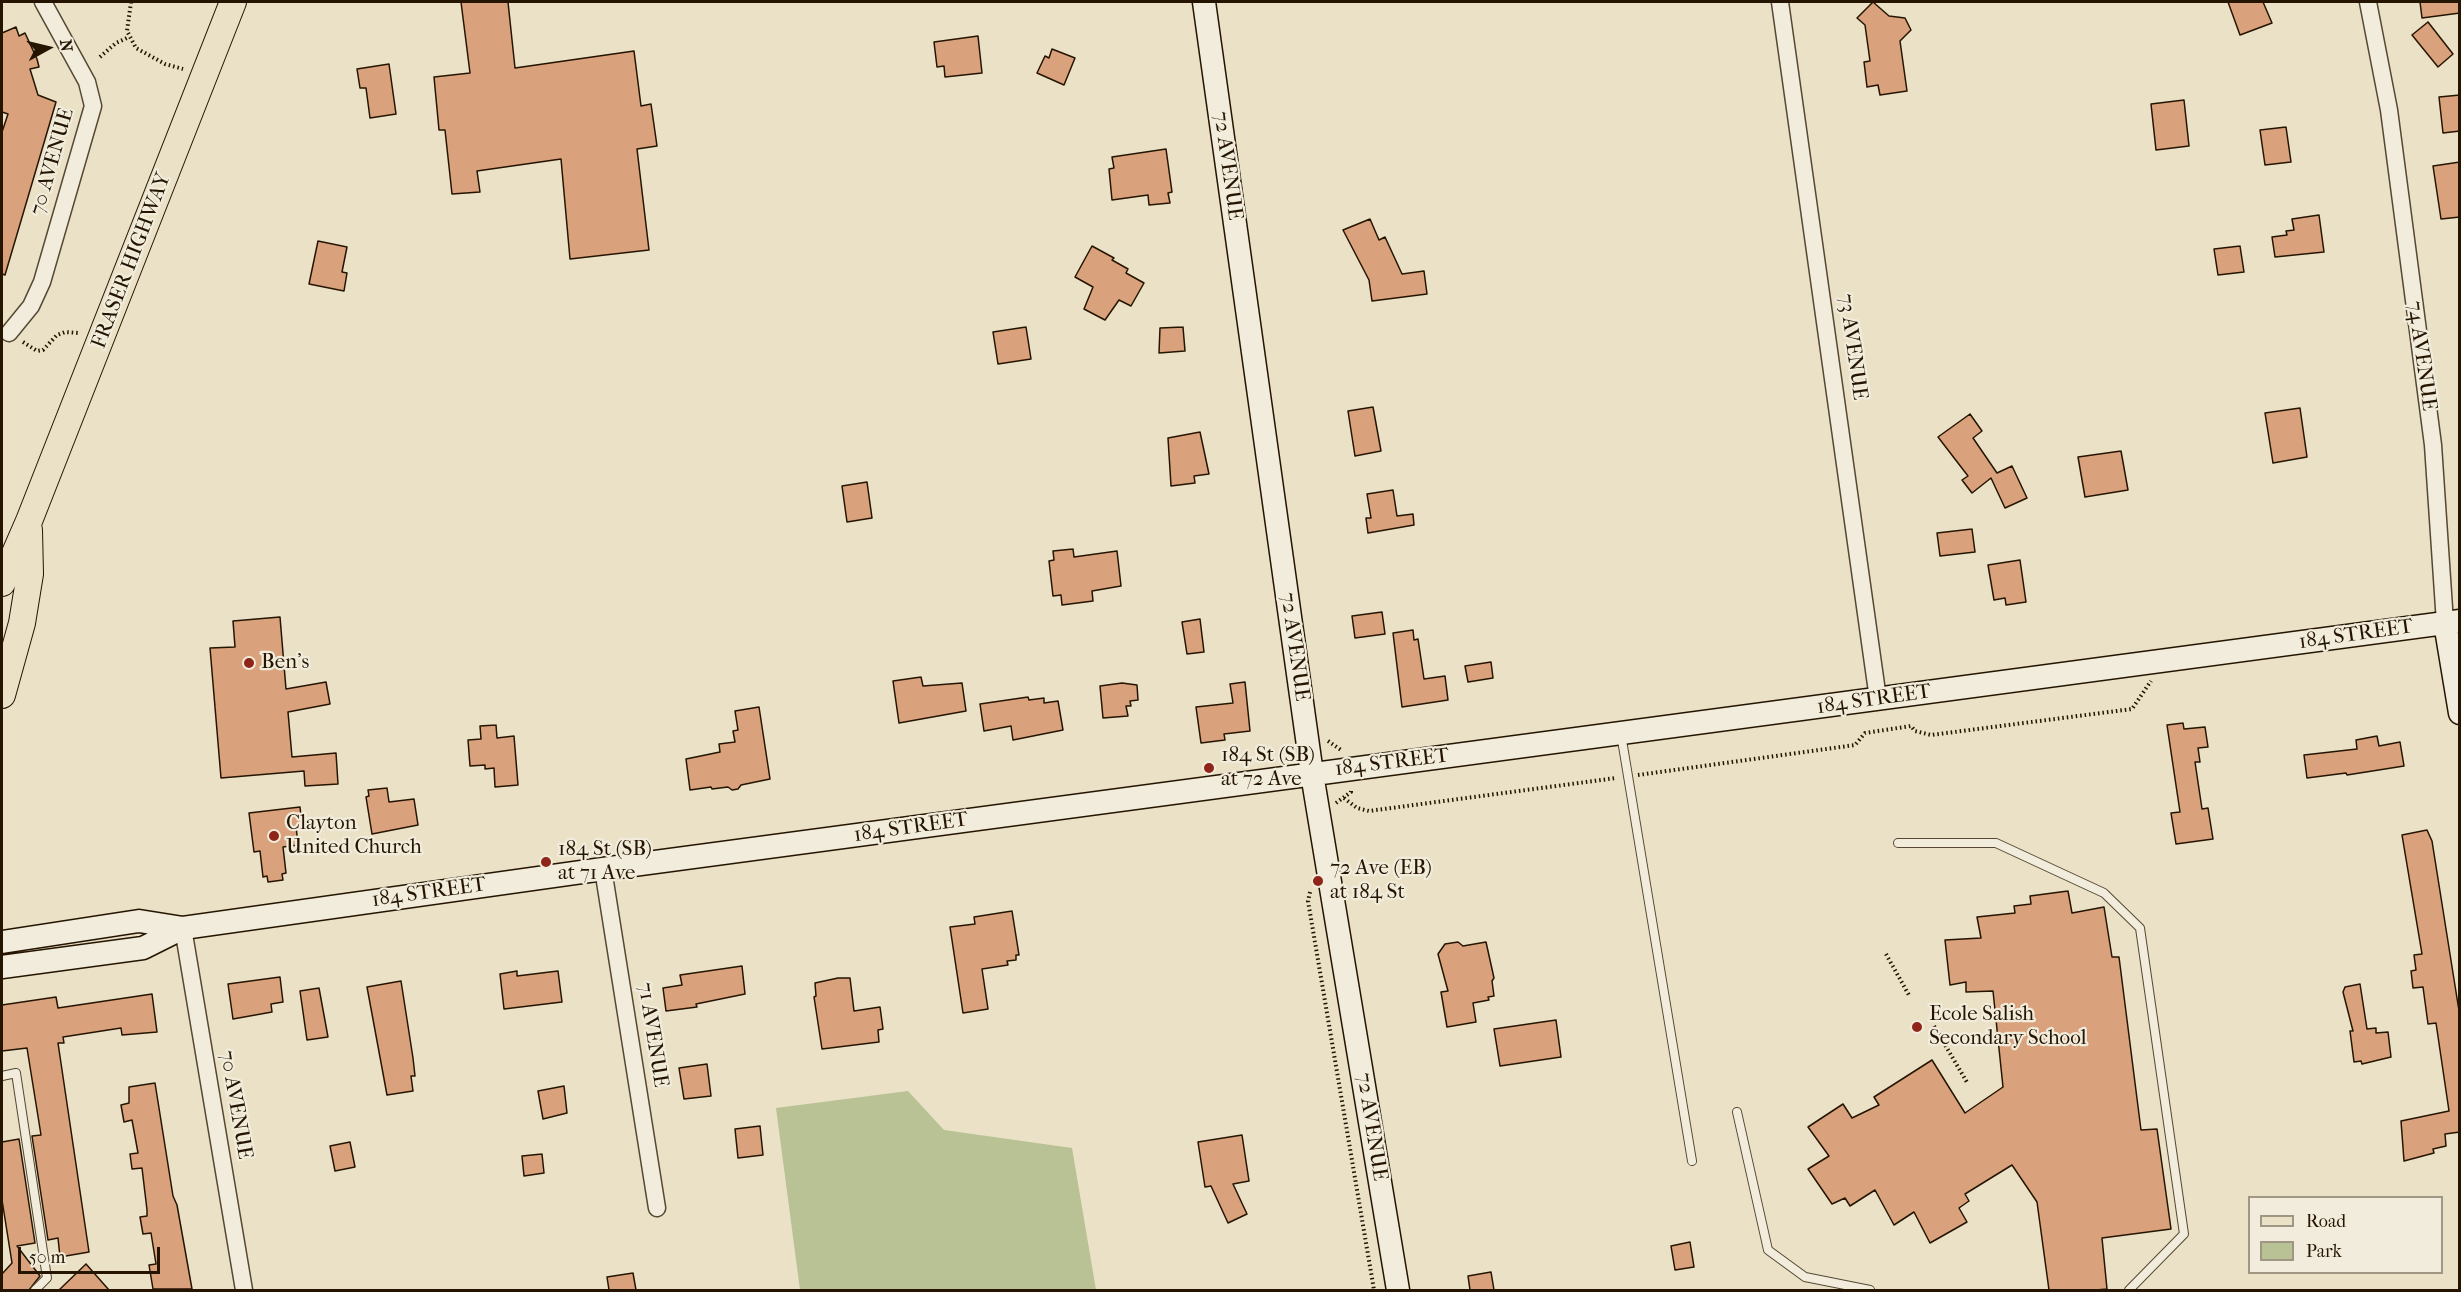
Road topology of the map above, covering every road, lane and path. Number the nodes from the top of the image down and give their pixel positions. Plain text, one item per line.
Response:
1 (43, 2) edge
2 (131, 2) edge
3 (233, 2) edge
4 (1203, 2) edge
5 (1780, 2) edge
6 (2368, 2) edge
7 (129, 38) junction
8 (100, 57) dead end
9 (183, 69) dead end
10 (9, 333) joint
11 (78, 333) dead end
12 (29, 521) junction
13 (2, 579) edge
14 (2452, 622) edge
15 (2155, 677) dead end
16 (2, 695) edge
17 (1878, 699) junction
18 (2460, 713) edge
19 (1621, 734) junction
20 (1327, 741) dead end
21 (1346, 754) dead end
22 (1312, 774) junction
23 (1644, 774) dead end
24 (1616, 778) dead end
25 (1351, 792) dead end
26 (1344, 798) junction
27 (1337, 802) dead end
28 (1898, 843) dead end
29 (603, 869) junction
30 (1311, 884) dead end
31 (183, 928) junction
32 (2, 942) edge
33 (1886, 954) dead end
34 (2, 967) edge
35 (1910, 997) dead end
36 (1934, 1026) dead end
37 (2, 1076) edge
38 (1968, 1084) dead end
39 (1737, 1112) dead end
40 (1692, 1161) dead end
41 (657, 1208) dead end
42 (35, 1290) edge
43 (244, 1290) edge
44 (1374, 1290) edge
45 (1398, 1290) edge
46 (1870, 1290) edge
47 (2129, 1290) edge

1 - 10 street, 70 AVENUE
2 - 7 path
3 - 12 main road, FRASER HIGHWAY
4 - 22 main road, 72 AVENUE
5 - 17 street, 73 AVENUE
6 - 14 street, 74 AVENUE
7 - 8 path
7 - 9 path
10 - 11 path
12 - 13 main road, FRASER HIGHWAY
12 - 16 main road, FRASER HIGHWAY
14 - 17 main road, 184 STREET
14 - 18 main road, 74 AVENUE
15 - 23 path
17 - 19 main road, 184 STREET
19 - 22 main road, 184 STREET
19 - 40 lane
20 - 21 path
22 - 29 main road, 184 STREET
22 - 45 main road, 72 AVENUE
24 - 26 path
25 - 26 path
26 - 27 path
28 - 47 lane
29 - 31 main road, 184 STREET
29 - 41 street, 71 AVENUE
30 - 44 path
31 - 32 main road, 184 STREET
31 - 34 main road, 184 STREET
31 - 43 street, 70 AVENUE
33 - 35 path
36 - 38 path
37 - 42 lane
39 - 46 lane

